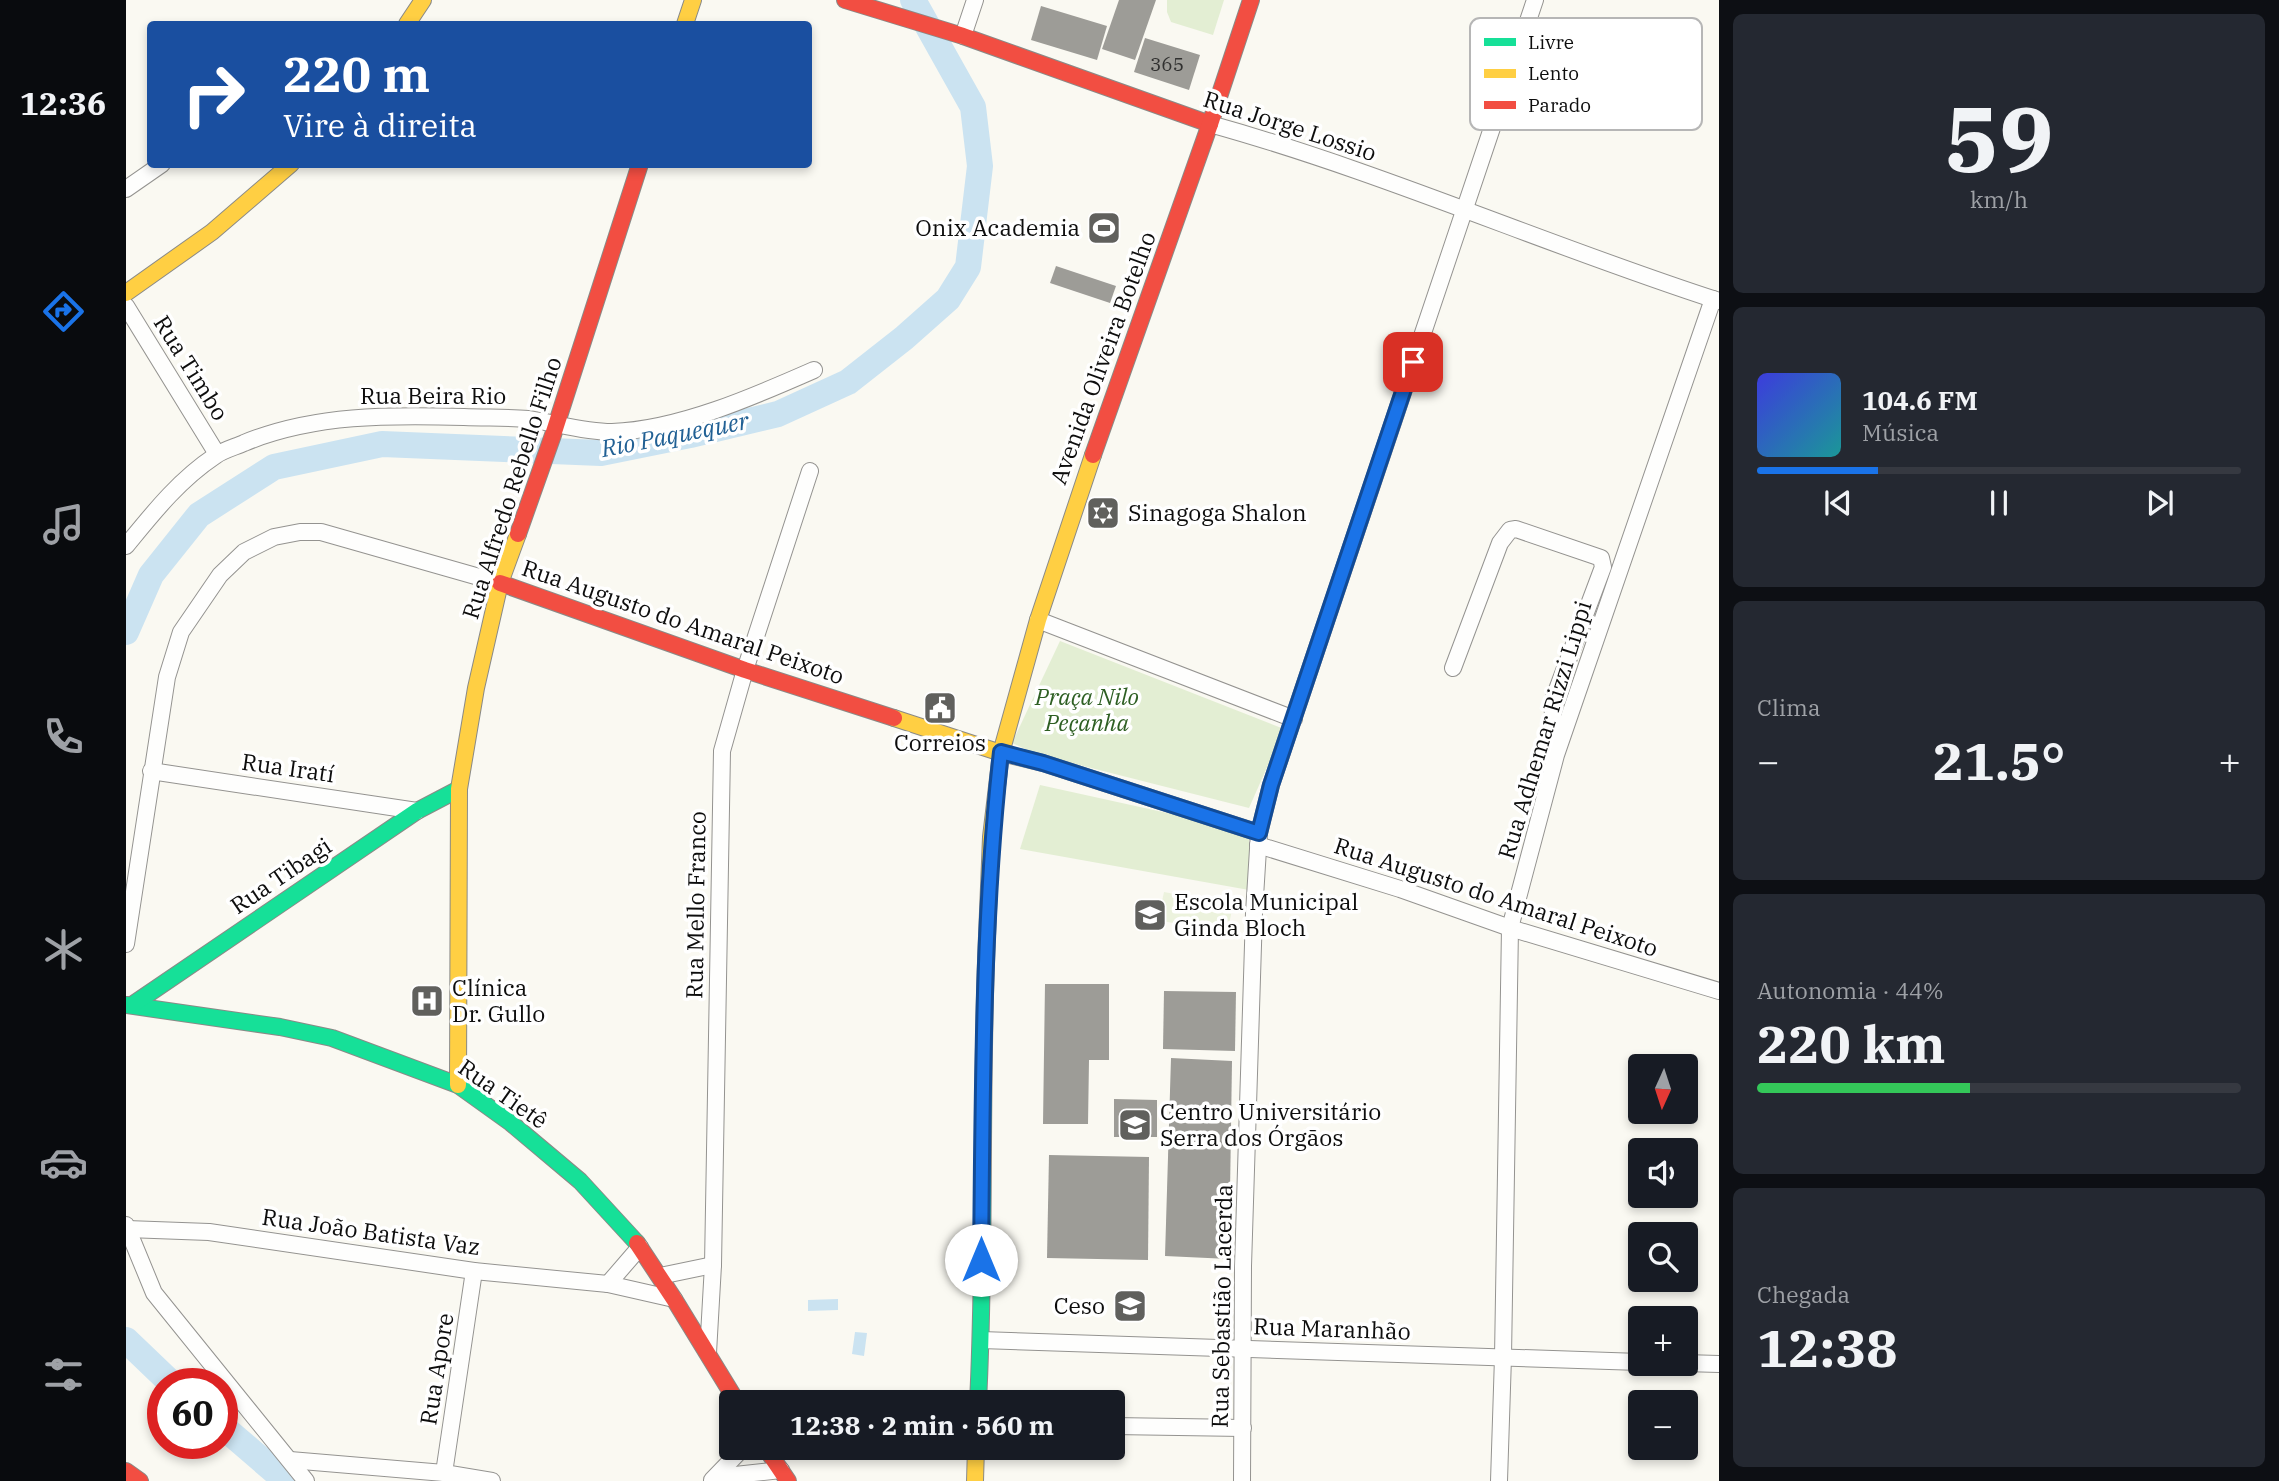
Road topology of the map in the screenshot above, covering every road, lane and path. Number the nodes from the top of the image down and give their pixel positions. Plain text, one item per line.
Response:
1 (423, 0) edge
2 (693, 0) edge
3 (845, 0) edge
4 (975, 0) edge
5 (1251, 0) edge
6 (1535, 0) edge
7 (1529, 18) edge
8 (409, 21) edge
9 (686, 21) edge
10 (956, 34) junction
11 (1210, 124) junction
12 (1491, 130) edge
13 (156, 168) edge
14 (287, 168) edge
15 (639, 168) edge
16 (126, 189) edge
17 (1464, 209) junction
18 (126, 293) edge
19 (1716, 300) edge
20 (126, 306) edge
21 (814, 370) dead end
22 (555, 430) junction
23 (217, 454) junction
24 (810, 471) dead end
25 (126, 546) edge
26 (500, 583) junction
27 (1038, 620) junction
28 (1453, 668) dead end
29 (745, 670) junction
30 (1294, 719) junction
31 (1001, 752) junction
32 (1556, 755) junction
33 (151, 771) junction
34 (459, 789) junction
35 (417, 811) junction
36 (1259, 839) junction
37 (1510, 929) junction
38 (126, 944) edge
39 (1719, 991) edge
40 (129, 1005) edge
41 (458, 1085) junction
42 (127, 1227) edge
43 (640, 1247) junction
44 (713, 1265) junction
45 (474, 1271) junction
46 (660, 1276) junction
47 (608, 1283) junction
48 (674, 1299) junction
49 (981, 1340) junction
50 (1242, 1349) junction
51 (708, 1353) junction
52 (1503, 1357) junction
53 (1628, 1362) edge
54 (1698, 1363) edge
55 (1719, 1364) edge
56 (730, 1390) edge
57 (979, 1390) edge
58 (1125, 1426) edge
59 (1243, 1428) junction
60 (290, 1460) junction
61 (732, 1460) edge
62 (774, 1460) edge
63 (976, 1460) edge
64 (126, 1471) edge
65 (444, 1473) junction
66 (784, 1476) edge
67 (714, 1479) edge
68 (140, 1481) edge
69 (306, 1481) edge
70 (492, 1481) edge
71 (975, 1481) edge
72 (1242, 1481) edge
73 (1499, 1481) edge

1 - 8 main road
2 - 9 main road
3 - 10 main road, Rua Jorge Lossio
4 - 10 street
5 - 11 main road, Avenida Oliveira Botelho
6 - 7 street, Rua Sebastião Lacerda
10 - 11 main road, Rua Jorge Lossio
11 - 17 street, Rua Jorge Lossio
11 - 27 main road, Avenida Oliveira Botelho
12 - 17 street, Rua Sebastião Lacerda
13 - 16 street
14 - 18 main road
15 - 22 main road, Rua Alfredo Rebello Filho
17 - 19 street, Rua Jorge Lossio
17 - 30 street, Rua Sebastião Lacerda
19 - 32 street, Rua Adhemar Rizzi Lippi
20 - 23 street, Rua Timbo
21 - 22 street, Rua Beira Rio
22 - 23 street, Rua Beira Rio
22 - 26 main road, Rua Alfredo Rebello Filho
23 - 25 street, Rua Beira Rio
24 - 29 street, Rua Mello Franco
26 - 29 main road, Rua Augusto do Amaral Peixoto
26 - 33 street, Rua Augusto do Amaral Peixoto
26 - 34 main road, Rua Alfredo Rebello Filho
27 - 30 street
27 - 31 main road, Avenida Oliveira Botelho
28 - 32 street
29 - 31 main road, Rua Augusto do Amaral Peixoto
29 - 44 street, Rua Mello Franco
30 - 36 street, Rua Sebastião Lacerda
31 - 36 street, Rua Augusto do Amaral Peixoto
31 - 49 main road, Avenida Oliveira Botelho
32 - 37 street, Rua Adhemar Rizzi Lippi
33 - 35 street, Rua Iratí
33 - 38 street, Rua Augusto do Amaral Peixoto
34 - 35 main road, Rua Tibagi
34 - 41 main road, Rua Alfredo Rebello Filho
35 - 40 main road, Rua Tibagi
36 - 37 street, Rua Augusto do Amaral Peixoto
36 - 50 street, Rua Sebastião Lacerda
37 - 39 street, Rua Augusto do Amaral Peixoto
37 - 52 street, Rua Adhemar Rizzi Lippi
40 - 41 main road, Rua Tietê
41 - 43 main road, Rua Tietê
42 - 45 street, Rua João Batista Vaz
42 - 60 street
43 - 46 main road, Rua Tietê
43 - 47 street
44 - 46 street
44 - 51 street, Rua Mello Franco
45 - 47 street, Rua João Batista Vaz
45 - 65 street, Rua Apore
46 - 48 main road, Rua Tietê
47 - 48 street, Rua João Batista Vaz
48 - 51 main road, Rua Tietê
49 - 50 street, Rua Maranhão
49 - 57 main road, Avenida Oliveira Botelho
50 - 52 street, Rua Maranhão
50 - 59 street, Rua Sebastião Lacerda
51 - 56 main road, Rua Tietê
52 - 53 street, Rua Maranhão
52 - 73 street, Rua Adhemar Rizzi Lippi
54 - 55 street
58 - 59 street
59 - 72 street, Rua Sebastião Lacerda
60 - 65 street
60 - 69 street
61 - 67 street
62 - 66 main road
63 - 71 main road
64 - 68 main road
65 - 70 street
66 - 67 street

